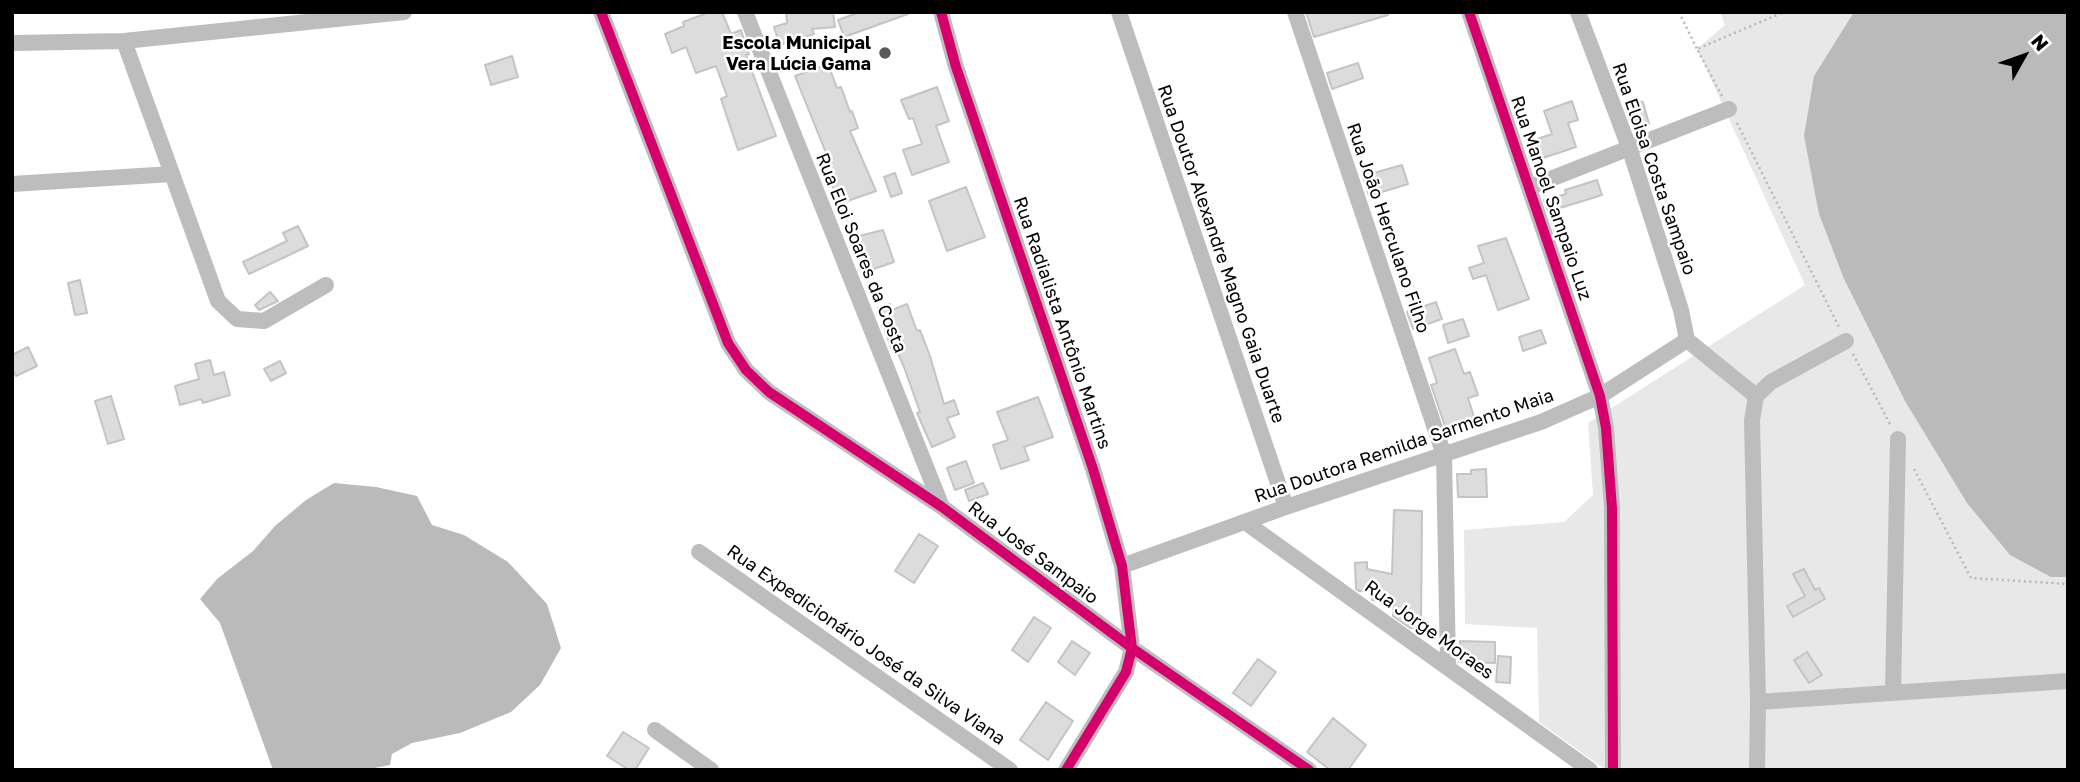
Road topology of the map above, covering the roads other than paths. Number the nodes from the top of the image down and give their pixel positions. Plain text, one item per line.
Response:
1 (404, 12) edge
2 (601, 12) edge
3 (746, 12) edge
4 (941, 12) edge
5 (1119, 12) edge
6 (1296, 12) edge
7 (1469, 12) edge
8 (1578, 12) edge
9 (124, 41) junction
10 (12, 43) edge
11 (1729, 109) road end
12 (1630, 150) junction
13 (172, 174) junction
14 (12, 184) edge
15 (1530, 187) junction
16 (327, 285) dead end
17 (1687, 340) junction
18 (1846, 341) road end
19 (1600, 396) junction
20 (1756, 396) junction
21 (1898, 439) road end
22 (1444, 455) junction
23 (942, 507) junction
24 (1286, 507) junction
25 (1245, 522) junction
26 (699, 552) dead end
27 (1122, 566) junction
28 (1132, 648) junction
29 (1448, 667) junction
30 (2068, 681) edge
31 (1893, 692) junction
32 (1758, 702) junction
33 (655, 730) dead end
34 (711, 770) edge
35 (1010, 770) edge
36 (1066, 770) edge
37 (1309, 770) edge
38 (1590, 770) edge
39 (1613, 770) edge
40 (1757, 770) edge

1 - 9 street
2 - 23 street, Rua José Sampaio
3 - 23 street, Rua Eloi Soares da Costa
4 - 27 street, Rua Radialista Antônio Martins
5 - 24 street, Rua Doutor Alexandre Magno Gaia Duarte
6 - 22 street, Rua João Herculano Filho
7 - 15 street, Rua Manoel Sampaio Luz
8 - 12 street, Rua Eloisa Costa Sampaio
9 - 10 street
9 - 13 street
11 - 12 street
12 - 15 street
12 - 17 street, Rua Eloisa Costa Sampaio
13 - 14 street
13 - 16 street
15 - 19 street, Rua Manoel Sampaio Luz
17 - 19 street, Rua Doutora Remilda Sarmento Maia
17 - 20 street
18 - 20 street
19 - 22 street, Rua Doutora Remilda Sarmento Maia
19 - 39 street, Rua Manoel Sampaio Luz
20 - 32 street
21 - 31 street
22 - 24 street, Rua Doutora Remilda Sarmento Maia
22 - 29 street, Rua João Herculano Filho
23 - 28 street, Rua José Sampaio
24 - 25 street, Rua Doutora Remilda Sarmento Maia
25 - 27 street, Rua Doutora Remilda Sarmento Maia
25 - 29 street, Rua Jorge Moraes
26 - 35 street, Rua Expedicionário José da Silva Viana
27 - 28 street, Rua Radialista Antônio Martins
28 - 36 street
28 - 37 street, Rua José Sampaio
29 - 38 street, Rua Jorge Moraes
30 - 31 street
31 - 32 street
32 - 40 street
33 - 34 street

